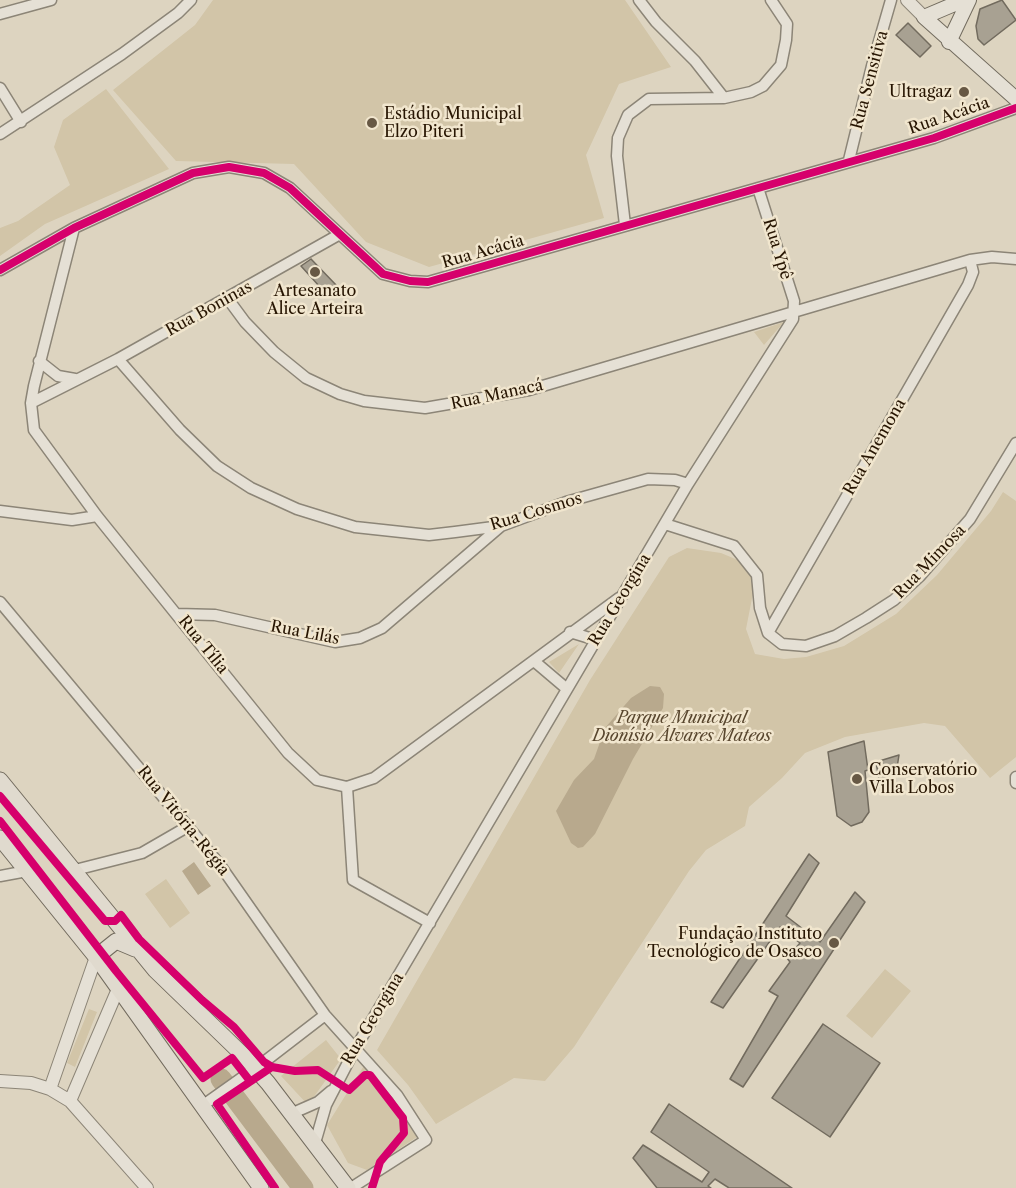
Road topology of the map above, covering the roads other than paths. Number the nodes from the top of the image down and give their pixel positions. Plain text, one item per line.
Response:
1 (51, 0) edge
2 (191, 0) edge
3 (639, 0) edge
4 (771, 0) edge
5 (891, 0) edge
6 (907, 0) edge
7 (964, 0) edge
8 (969, 0) edge
9 (0, 14) edge
10 (924, 17) junction
11 (949, 42) junction
12 (0, 87) edge
13 (724, 98) junction
14 (1016, 99) edge
15 (1016, 108) edge
16 (21, 122) junction
17 (0, 134) edge
18 (849, 160) junction
19 (758, 188) junction
20 (625, 225) junction
21 (74, 228) junction
22 (340, 234) junction
23 (1016, 259) edge
24 (970, 260) junction
25 (0, 270) edge
26 (228, 299) junction
27 (795, 310) junction
28 (118, 359) junction
29 (39, 361) junction
30 (75, 379) junction
31 (31, 403) junction
32 (1016, 443) edge
33 (688, 484) junction
34 (0, 511) edge
35 (97, 516) junction
36 (665, 524) junction
37 (501, 526) junction
38 (623, 595) junction
39 (0, 602) edge
40 (177, 614) junction
41 (570, 632) junction
42 (768, 633) junction
43 (596, 640) junction
44 (534, 661) junction
45 (567, 689) junction
46 (1016, 777) edge
47 (0, 780) edge
48 (1016, 783) edge
49 (347, 787) junction
50 (187, 826) junction
51 (0, 838) edge
52 (75, 870) junction
53 (27, 871) junction
54 (0, 876) edge
55 (430, 923) junction
56 (140, 952) junction
57 (96, 957) junction
58 (118, 989) junction
59 (325, 1015) junction
60 (355, 1049) junction
61 (253, 1070) junction
62 (0, 1081) edge
63 (50, 1089) junction
64 (333, 1089) junction
65 (70, 1101) junction
66 (206, 1103) junction
67 (293, 1113) junction
68 (315, 1143) junction
69 (147, 1188) edge
70 (261, 1188) edge
71 (349, 1188) edge

1 - 9 street
2 - 16 street
3 - 13 street
4 - 13 street
5 - 18 street, Rua Sensitiva
6 - 10 street
7 - 10 main road
8 - 11 main road
10 - 11 main road
11 - 14 main road
12 - 16 street
13 - 20 street
15 - 18 street, Rua Acácia
16 - 17 street
18 - 19 street, Rua Acácia
19 - 20 street, Rua Acácia
19 - 27 street, Rua Ypê
20 - 22 street, Rua Acácia
21 - 22 street, Rua Acácia
21 - 25 street, Rua Acácia
21 - 29 street, Rua Tília
22 - 26 street, Rua Boninas
23 - 24 street
24 - 27 street
24 - 42 street, Rua Anemona
26 - 27 street, Rua Manacá
26 - 28 street, Rua Boninas
27 - 33 street, Rua Georgina
28 - 30 street, Rua Boninas
28 - 37 street, Rua Cosmos
29 - 30 street
29 - 31 street, Rua Tília
30 - 31 street, Rua Boninas
31 - 35 street, Rua Tília
32 - 42 street, Rua Mimosa
33 - 36 street, Rua Georgina
33 - 37 street, Rua Cosmos
34 - 35 street
35 - 40 street, Rua Tília
36 - 38 street, Rua Georgina
36 - 42 street
37 - 40 street, Rua Lilás
38 - 41 street
38 - 43 street, Rua Georgina
39 - 50 street, Rua Vitória-Régia
40 - 49 street, Rua Tília
41 - 43 street
41 - 44 street
43 - 45 street, Rua Georgina
44 - 45 street
44 - 49 street
45 - 55 street, Rua Georgina
46 - 48 street
47 - 52 main road
49 - 55 street
50 - 52 street
50 - 59 street, Rua Vitória-Régia
51 - 53 main road
52 - 56 main road
53 - 54 street
53 - 57 main road
55 - 60 street, Rua Georgina
56 - 57 main road
56 - 61 main road
57 - 58 main road
57 - 63 street
58 - 65 street
58 - 66 main road
59 - 60 street, Rua Vitória-Régia
59 - 61 street
60 - 64 street, Rua Georgina
60 - 71 street, Rua Vitória-Régia
61 - 66 street
61 - 67 main road
62 - 63 street
63 - 65 street
64 - 67 street, Rua Georgina
64 - 68 street, Rua Georgina
65 - 69 street
66 - 70 main road
67 - 68 main road
68 - 71 main road

